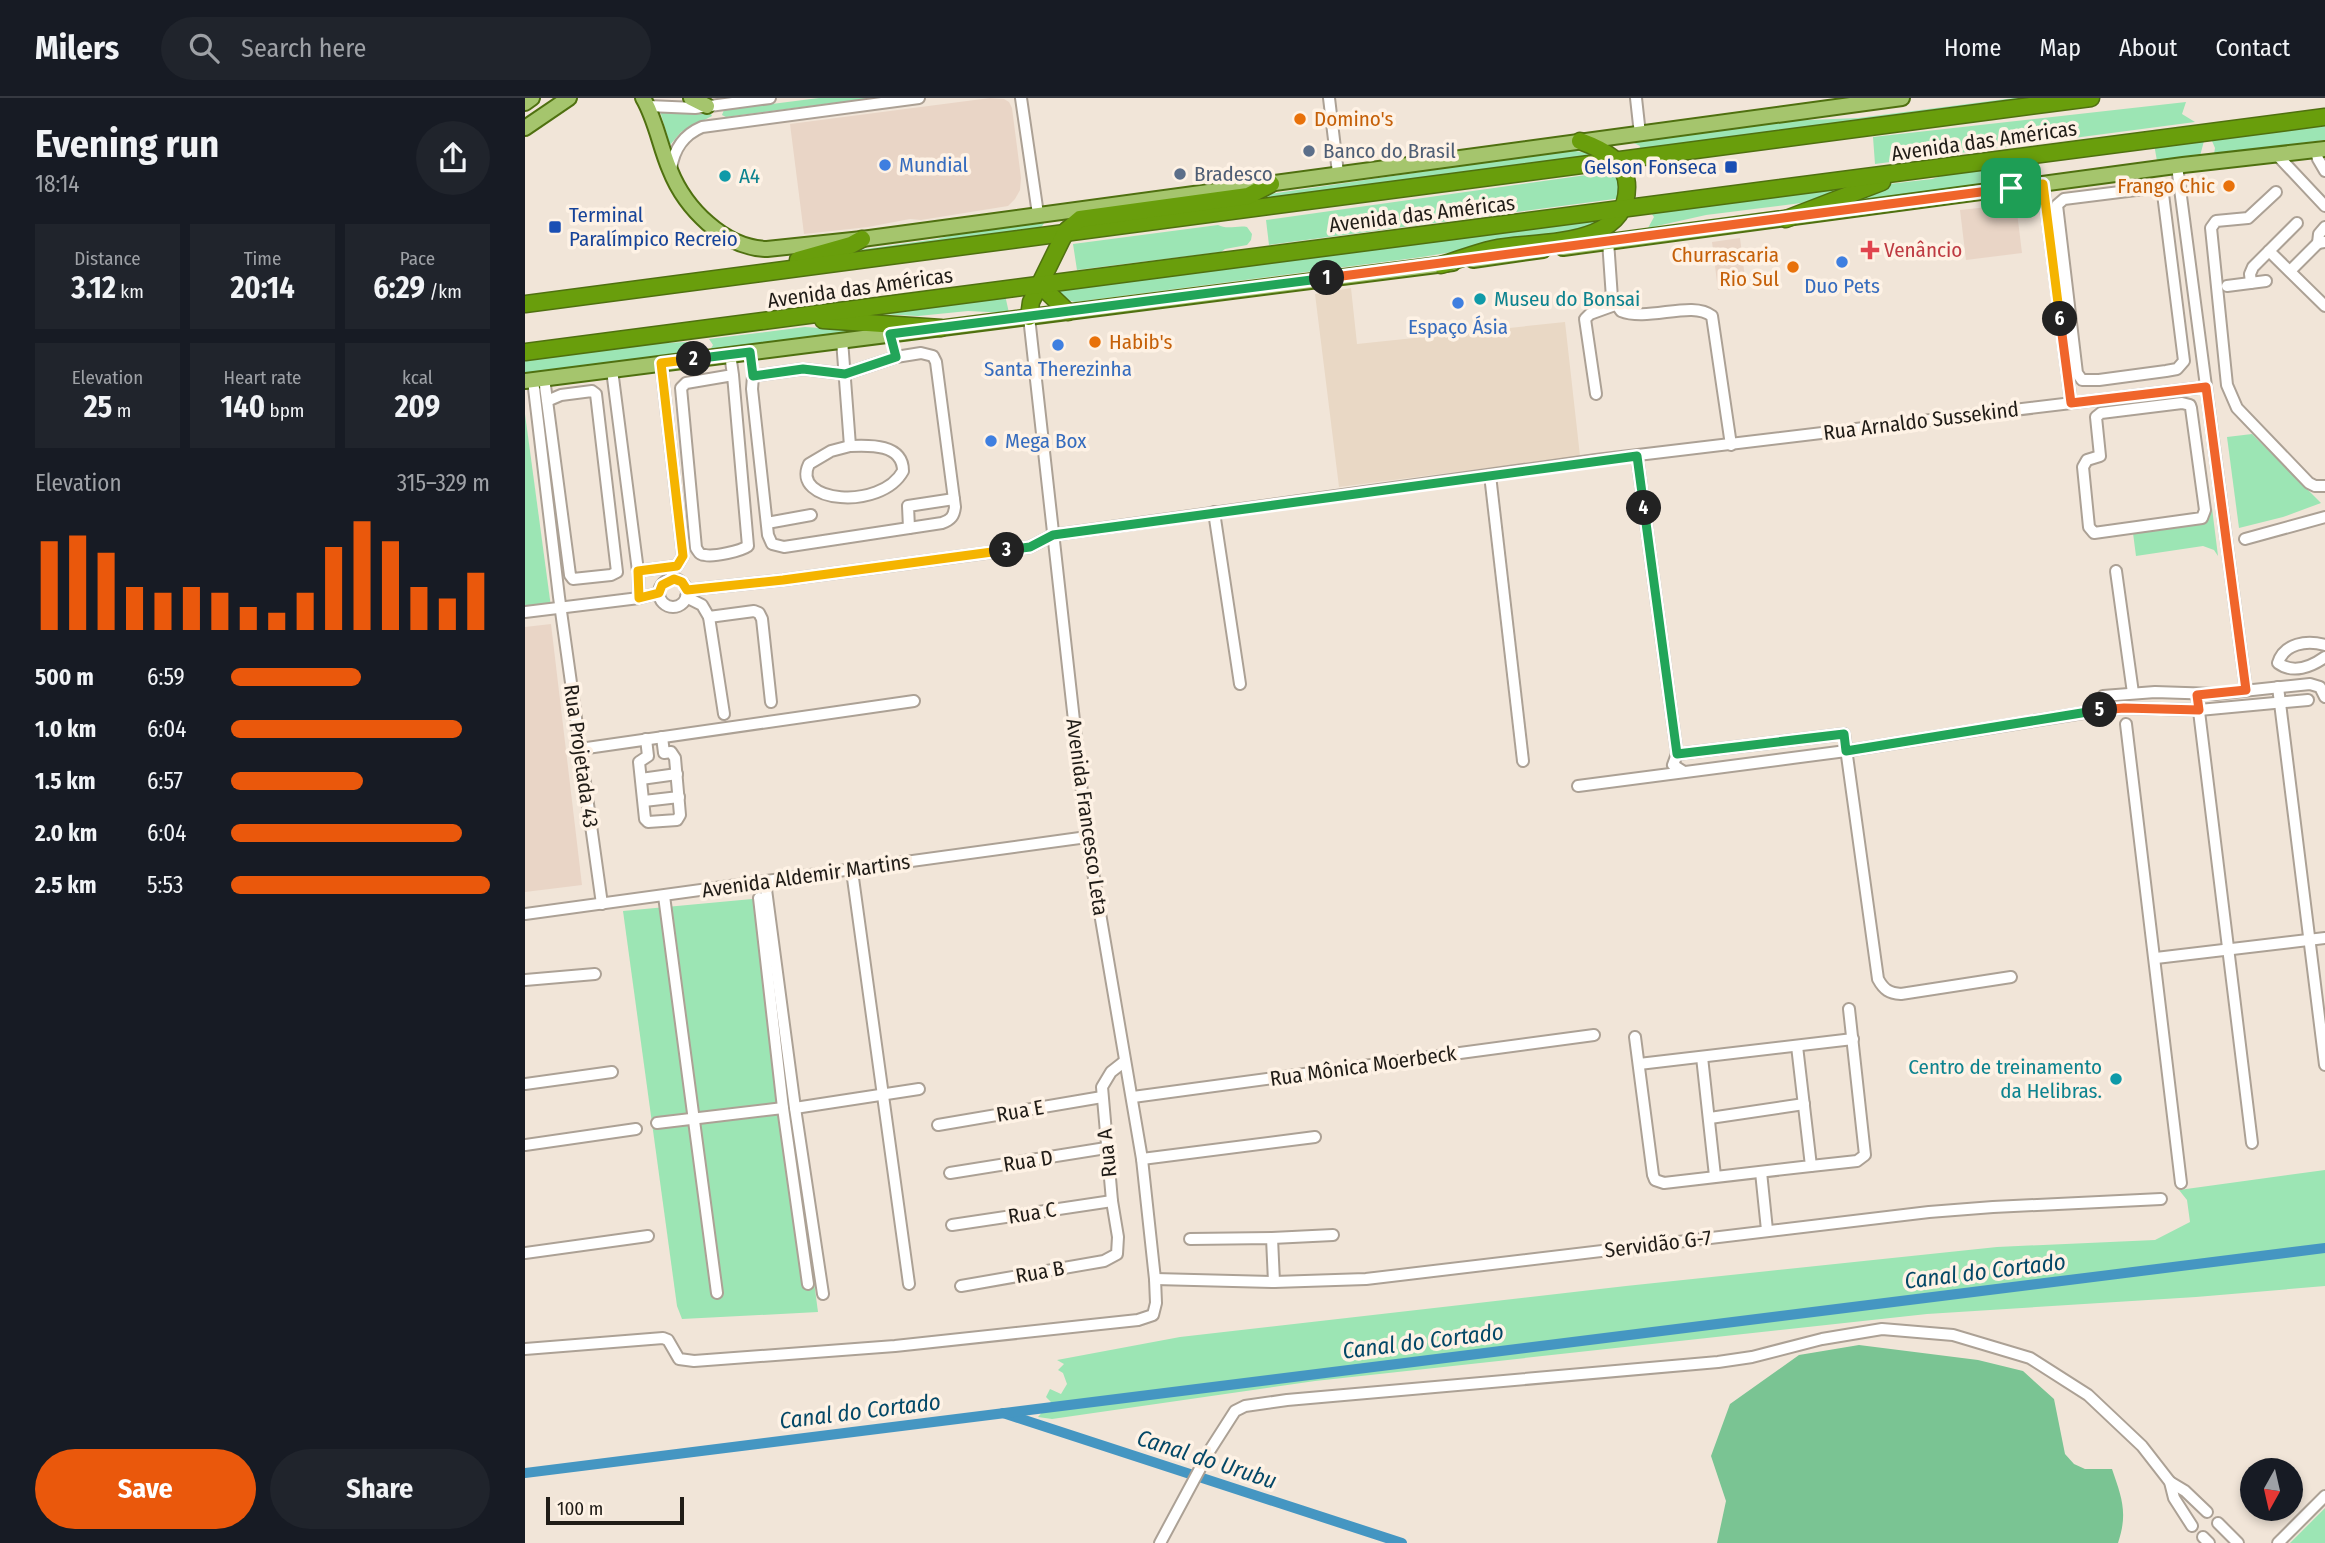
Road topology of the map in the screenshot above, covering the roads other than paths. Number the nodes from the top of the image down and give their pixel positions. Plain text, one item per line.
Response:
1 (532, 98) edge
2 (569, 98) edge
3 (691, 98) edge
4 (770, 98) edge
5 (919, 98) edge
6 (1021, 98) edge
7 (1329, 98) edge
8 (1636, 98) edge
9 (1902, 98) edge
10 (2091, 98) edge
11 (2065, 99) edge
12 (648, 101) edge
13 (525, 103) edge
14 (712, 106) junction
15 (2325, 117) edge
16 (718, 124) junction
17 (525, 128) edge
18 (1640, 134) junction
19 (1580, 141) junction
20 (2321, 150) edge
21 (2277, 155) junction
22 (1616, 161) junction
23 (2177, 166) junction
24 (2325, 170) edge
25 (670, 172) junction
26 (1338, 173) junction
27 (1906, 173) junction
28 (1271, 184) junction
29 (2043, 184) junction
30 (2276, 192) dead end
31 (2325, 206) edge
32 (1621, 209) junction
33 (1038, 214) junction
34 (1786, 219) junction
35 (2297, 223) dead end
36 (2325, 226) edge
37 (1065, 233) junction
38 (862, 239) junction
39 (1608, 241) junction
40 (2321, 242) edge
41 (2269, 251) junction
42 (1441, 265) junction
43 (2290, 271) junction
44 (757, 273) junction
45 (2266, 281) dead end
46 (2251, 283) junction
47 (1040, 285) junction
48 (2227, 286) dead end
49 (525, 304) edge
50 (1615, 305) junction
51 (2325, 306) edge
52 (1068, 312) junction
53 (1029, 317) junction
54 (790, 318) junction
55 (941, 328) junction
56 (890, 334) junction
57 (842, 340) junction
58 (525, 352) edge
59 (750, 352) junction
60 (730, 354) junction
61 (896, 357) junction
62 (661, 363) junction
63 (612, 370) junction
64 (2145, 373) junction
65 (845, 374) junction
66 (733, 375) junction
67 (753, 376) junction
68 (534, 380) edge
69 (2206, 387) junction
70 (2148, 393) junction
71 (1596, 394) dead end
72 (2107, 399) junction
73 (547, 401) junction
74 (2071, 403) junction
75 (2109, 412) junction
76 (1731, 445) junction
77 (849, 446) junction
78 (1637, 456) junction
79 (1490, 475) junction
80 (2325, 486) edge
81 (954, 499) junction
82 (1214, 512) junction
83 (811, 516) dead end
84 (2325, 517) edge
85 (767, 523) junction
86 (909, 528) junction
87 (1053, 535) junction
88 (2245, 539) dead end
89 (638, 571) junction
90 (2116, 571) dead end
91 (659, 593) junction
92 (686, 594) junction
93 (639, 598) junction
94 (561, 607) junction
95 (525, 612) edge
96 (709, 617) junction
97 (2325, 645) edge
98 (2325, 657) edge
99 (1240, 684) dead end
100 (2278, 687) junction
101 (2246, 690) junction
102 (2133, 693) junction
103 (2197, 695) junction
104 (2103, 696) dead end
105 (2325, 698) edge
106 (2308, 700) dead end
107 (914, 701) dead end
108 (771, 702) dead end
109 (2280, 704) junction
110 (2199, 710) junction
111 (724, 714) dead end
112 (2126, 724) dead end
113 (662, 737) junction
114 (646, 740) junction
115 (580, 749) junction
116 (1846, 751) junction
117 (664, 753) junction
118 (1677, 754) junction
119 (647, 756) junction
120 (1523, 761) dead end
121 (1684, 772) junction
122 (677, 774) junction
123 (641, 779) junction
124 (1578, 786) dead end
125 (679, 797) junction
126 (643, 801) junction
127 (1087, 837) junction
128 (852, 871) junction
129 (765, 882) junction
130 (664, 896) junction
131 (759, 898) dead end
132 (602, 904) junction
133 (525, 914) edge
134 (2325, 937) edge
135 (2309, 940) junction
136 (2228, 949) junction
137 (2156, 958) junction
138 (594, 974) dead end
139 (2011, 977) dead end
140 (525, 980) edge
141 (1849, 1009) dead end
142 (1594, 1035) dead end
143 (1635, 1037) dead end
144 (1853, 1040) junction
145 (1797, 1046) junction
146 (1702, 1057) junction
147 (1125, 1062) junction
148 (1639, 1064) junction
149 (2325, 1065) edge
150 (613, 1072) dead end
151 (525, 1084) edge
152 (919, 1089) dead end
153 (882, 1094) junction
154 (1102, 1097) junction
155 (1133, 1097) junction
156 (1804, 1104) junction
157 (789, 1108) junction
158 (692, 1118) junction
159 (1710, 1118) junction
160 (657, 1122) dead end
161 (938, 1125) dead end
162 (636, 1129) dead end
163 (1315, 1137) dead end
164 (2252, 1143) dead end
165 (525, 1145) edge
166 (1107, 1149) junction
167 (1142, 1159) junction
168 (1811, 1166) junction
169 (1761, 1172) junction
170 (950, 1173) dead end
171 (1715, 1176) junction
172 (2181, 1183) dead end
173 (2161, 1199) dead end
174 (1112, 1200) junction
175 (952, 1224) dead end
176 (1767, 1230) junction
177 (1333, 1235) dead end
178 (648, 1236) dead end
179 (1272, 1238) junction
180 (1190, 1239) dead end
181 (525, 1253) edge
182 (1117, 1254) joint
183 (1155, 1279) junction
184 (1275, 1282) junction
185 (808, 1283) dead end
186 (909, 1284) dead end
187 (961, 1286) dead end
188 (717, 1293) dead end
189 (823, 1294) dead end
190 (525, 1349) edge
191 (2170, 1482) junction
192 (2325, 1496) edge
193 (2207, 1512) dead end
194 (2218, 1523) dead end
195 (2192, 1526) dead end
196 (1160, 1543) edge
197 (2238, 1543) edge
198 (2278, 1543) edge

1 - 13 main road
2 - 17 main road
3 - 14 main road
4 - 14 street
5 - 16 street
6 - 33 street
7 - 26 street
8 - 18 street
9 - 18 main road
10 - 11 highway, Avenida das Américas
11 - 22 highway, Avenida das Américas
12 - 14 street
12 - 25 main road
14 - 16 street
15 - 27 highway, Avenida das Américas
16 - 25 street
18 - 19 main road
19 - 22 highway
19 - 26 main road
20 - 21 main road
20 - 24 street
21 - 23 main road
21 - 31 street
22 - 32 highway
22 - 37 highway, Avenida das Américas
23 - 29 main road
23 - 69 street
25 - 38 main road
26 - 28 main road
27 - 32 highway, Avenida das Américas
27 - 34 highway
28 - 33 main road
28 - 37 highway
29 - 34 main road
29 - 74 street
30 - 80 street
32 - 42 highway
32 - 47 highway, Avenida das Américas
33 - 38 main road
34 - 39 main road
35 - 41 street
36 - 40 street
37 - 44 highway, Avenida das Américas
37 - 47 highway
38 - 44 highway
39 - 42 main road
39 - 50 street
40 - 43 street
41 - 43 street
41 - 46 street
42 - 52 main road
43 - 51 street
44 - 49 highway, Avenida das Américas
45 - 46 street
46 - 48 street
47 - 52 highway
47 - 53 highway
47 - 54 highway, Avenida das Américas
50 - 71 street
50 - 76 street
52 - 53 main road
53 - 55 main road
53 - 87 street, Avenida Francesco Leta
54 - 55 highway
54 - 58 highway, Avenida das Américas
55 - 56 main road
56 - 57 main road
56 - 61 street
57 - 59 main road
57 - 65 street
59 - 60 main road
59 - 67 street
60 - 62 main road
60 - 66 street
61 - 65 street
61 - 81 street
62 - 63 main road
62 - 89 street
63 - 68 main road
63 - 89 street
64 - 64 street
64 - 70 street
65 - 67 street
65 - 77 street
66 - 66 street
67 - 85 street
68 - 73 street
68 - 94 street, Rua Projetada 43
69 - 70 street, Rua Arnaldo Sussekind
69 - 101 street
70 - 72 street, Rua Arnaldo Sussekind
72 - 74 street, Rua Arnaldo Sussekind
72 - 75 street
73 - 73 street
74 - 76 street, Rua Arnaldo Sussekind
75 - 75 street
76 - 78 street, Rua Arnaldo Sussekind
77 - 77 street
78 - 79 street, Rua Arnaldo Sussekind
78 - 118 street
79 - 82 street, Rua Arnaldo Sussekind
79 - 120 street
81 - 86 street
81 - 86 street
82 - 87 street, Rua Arnaldo Sussekind
82 - 99 street
83 - 85 street
84 - 88 street
85 - 86 street
87 - 92 street, Rua Arnaldo Sussekind
87 - 127 street, Avenida Francesco Leta
89 - 93 street
90 - 102 street
91 - 92 street
91 - 92 street
91 - 93 street
92 - 96 street
93 - 94 street
94 - 95 street
94 - 115 street, Rua Projetada 43
96 - 108 street
96 - 111 street
97 - 98 street
100 - 101 street
100 - 105 street
100 - 109 street
101 - 103 street
102 - 103 street
102 - 104 street
103 - 110 street
106 - 109 street
107 - 113 street
109 - 110 street
109 - 135 street
110 - 116 street
110 - 136 street
112 - 137 street
113 - 114 street
113 - 117 street
114 - 115 street
114 - 119 street
115 - 132 street, Rua Projetada 43
116 - 118 street
116 - 121 street
116 - 139 street
117 - 119 street
117 - 122 street
118 - 121 street
119 - 123 street
121 - 124 street
122 - 123 street
122 - 125 street
123 - 126 street
125 - 126 street
125 - 126 street
127 - 128 street, Avenida Aldemir Martins
127 - 147 street, Avenida Francesco Leta
128 - 129 street, Avenida Aldemir Martins
128 - 153 street
129 - 130 street, Avenida Aldemir Martins
129 - 157 street
130 - 132 street, Avenida Aldemir Martins
130 - 158 street
131 - 157 street
132 - 133 street, Avenida Aldemir Martins
134 - 135 street
135 - 136 street
135 - 149 street
136 - 137 street
136 - 164 street
137 - 172 street
138 - 140 street
141 - 144 street
142 - 155 street, Rua Mônica Moerbeck
143 - 148 street
144 - 145 street
144 - 168 street
145 - 146 street
145 - 156 street
146 - 148 street
146 - 159 street
147 - 154 street
147 - 155 street, Avenida Francesco Leta
148 - 171 street
150 - 151 street
152 - 153 street
153 - 157 street
153 - 186 street
154 - 161 street, Rua E
154 - 166 street, Rua A
155 - 167 street, Avenida Francesco Leta
156 - 159 street
156 - 168 street
157 - 158 street
157 - 185 street
157 - 189 street
158 - 160 street
158 - 188 street
159 - 171 street
162 - 165 street
163 - 167 street
166 - 170 street, Rua D
166 - 174 street, Rua A
167 - 183 street, Avenida Francesco Leta
168 - 169 street
169 - 171 street
169 - 176 street
173 - 176 street, Servidão G-7
174 - 175 street, Rua C
174 - 182 street, Rua A
176 - 184 street, Servidão G-7
177 - 179 street
178 - 181 street
179 - 180 street
179 - 184 street
182 - 187 street, Rua B
183 - 184 street, Servidão G-7
183 - 190 street, Avenida Francesco Leta
191 - 193 street
191 - 195 street
191 - 196 street
192 - 198 street
194 - 197 street

